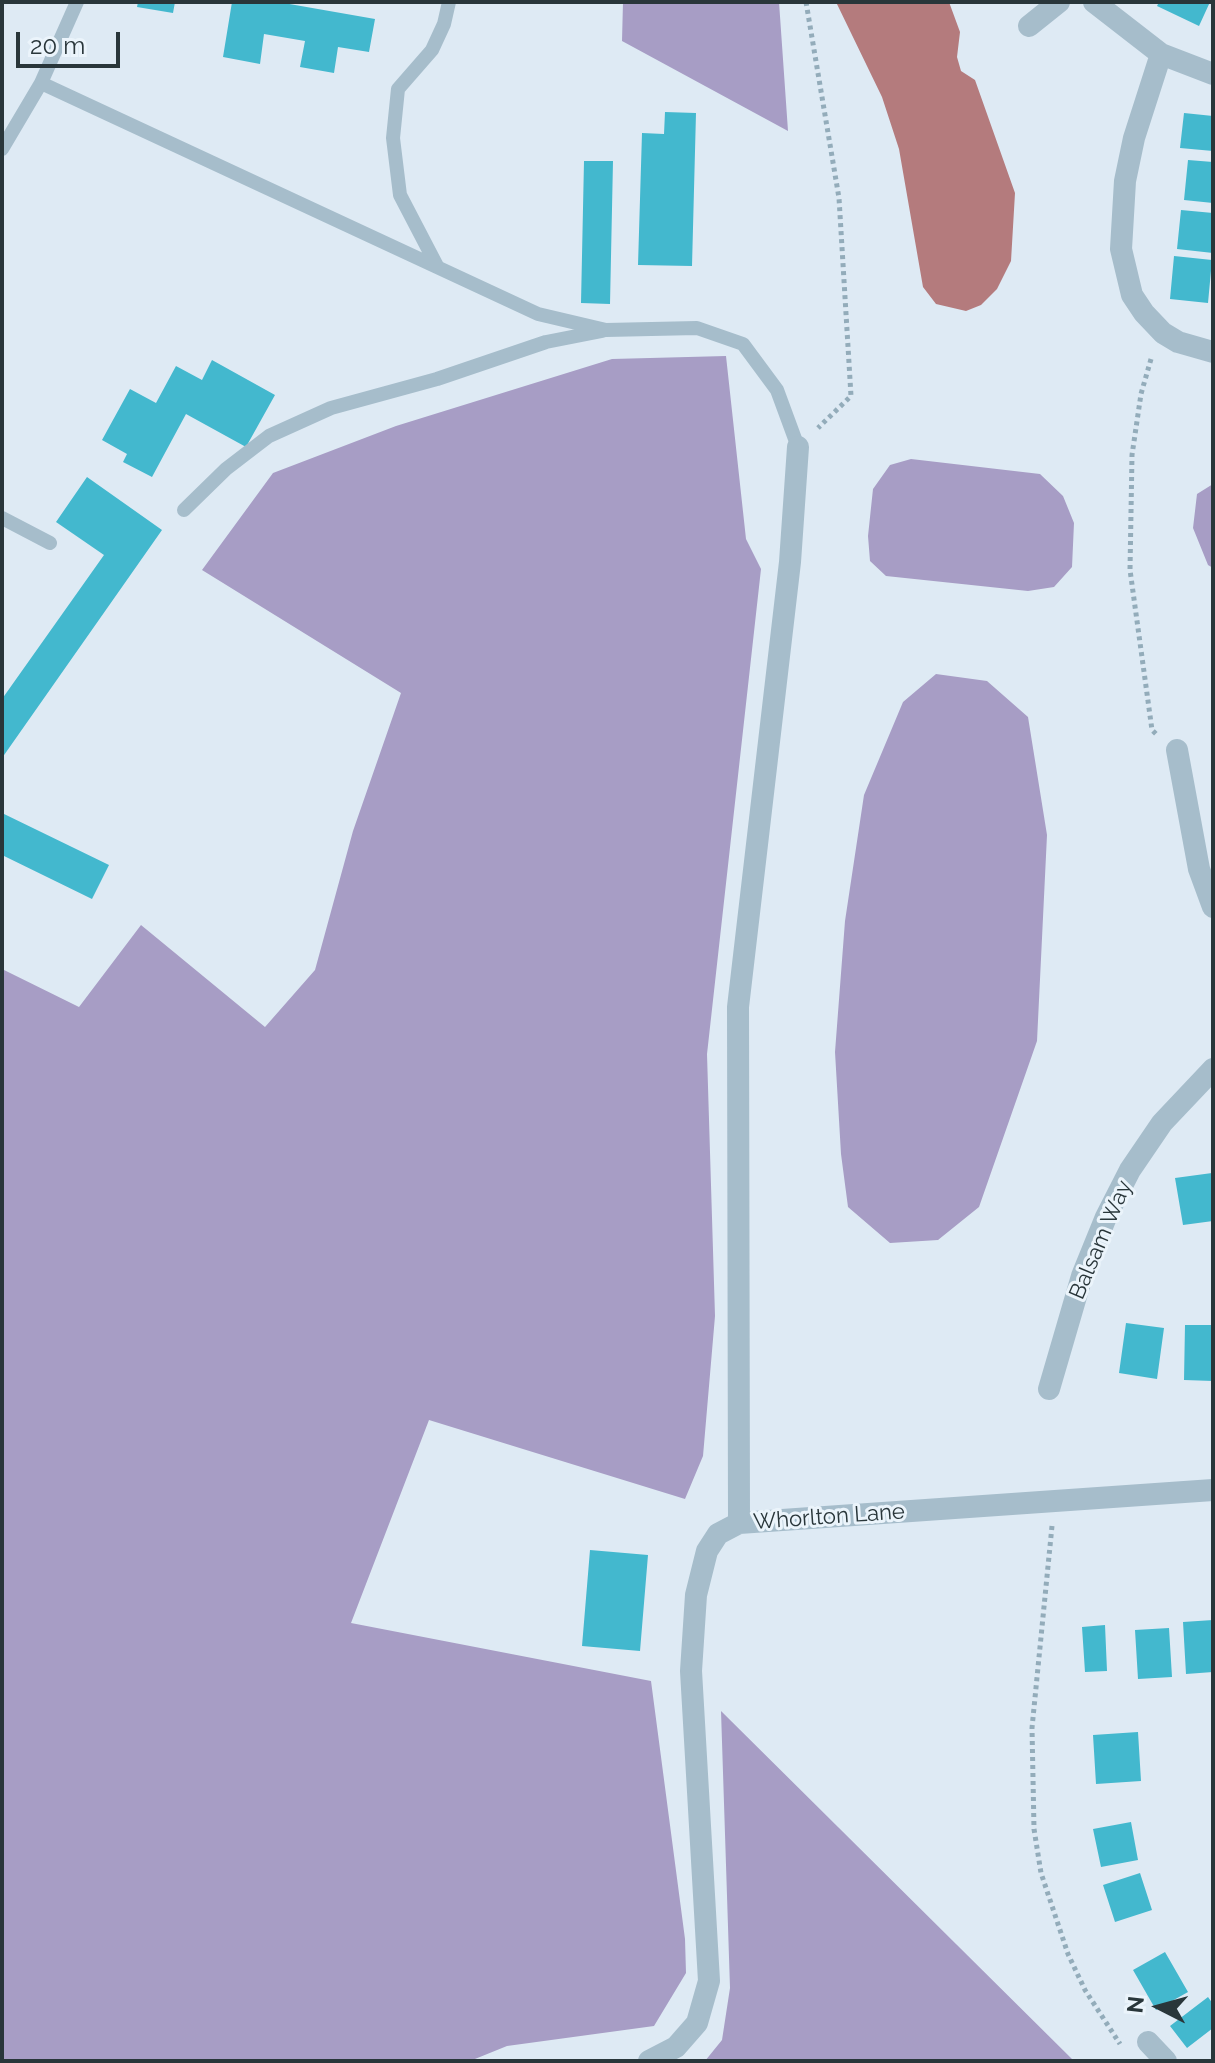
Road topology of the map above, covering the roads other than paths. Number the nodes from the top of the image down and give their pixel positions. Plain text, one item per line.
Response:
1 (77, 2) edge
2 (449, 2) edge
3 (1059, 2) edge
4 (1094, 2) edge
5 (1029, 26) dead end
6 (1161, 54) junction
7 (1213, 74) edge
8 (41, 83) junction
9 (2, 149) edge
10 (437, 267) junction
11 (606, 330) junction
12 (1213, 352) edge
13 (798, 447) joint
14 (184, 510) dead end
15 (2, 518) edge
16 (50, 543) dead end
17 (1177, 750) road end
18 (1202, 831) edge
19 (1213, 907) edge
20 (1213, 1069) edge
21 (1049, 1389) dead end
22 (1213, 1490) edge
23 (739, 1523) junction
24 (1148, 2042) dead end
25 (649, 2061) edge
26 (1166, 2061) edge

1 - 8 lane
2 - 10 lane
3 - 5 street
4 - 6 street
6 - 7 street
6 - 12 street
8 - 9 lane
8 - 10 lane
10 - 11 lane
11 - 13 lane
11 - 14 lane
13 - 23 street
15 - 16 lane
17 - 18 street
18 - 19 street
20 - 21 street, Balsam Way
22 - 23 street, Whorlton Lane
23 - 25 street, Whorlton Lane
24 - 26 street

